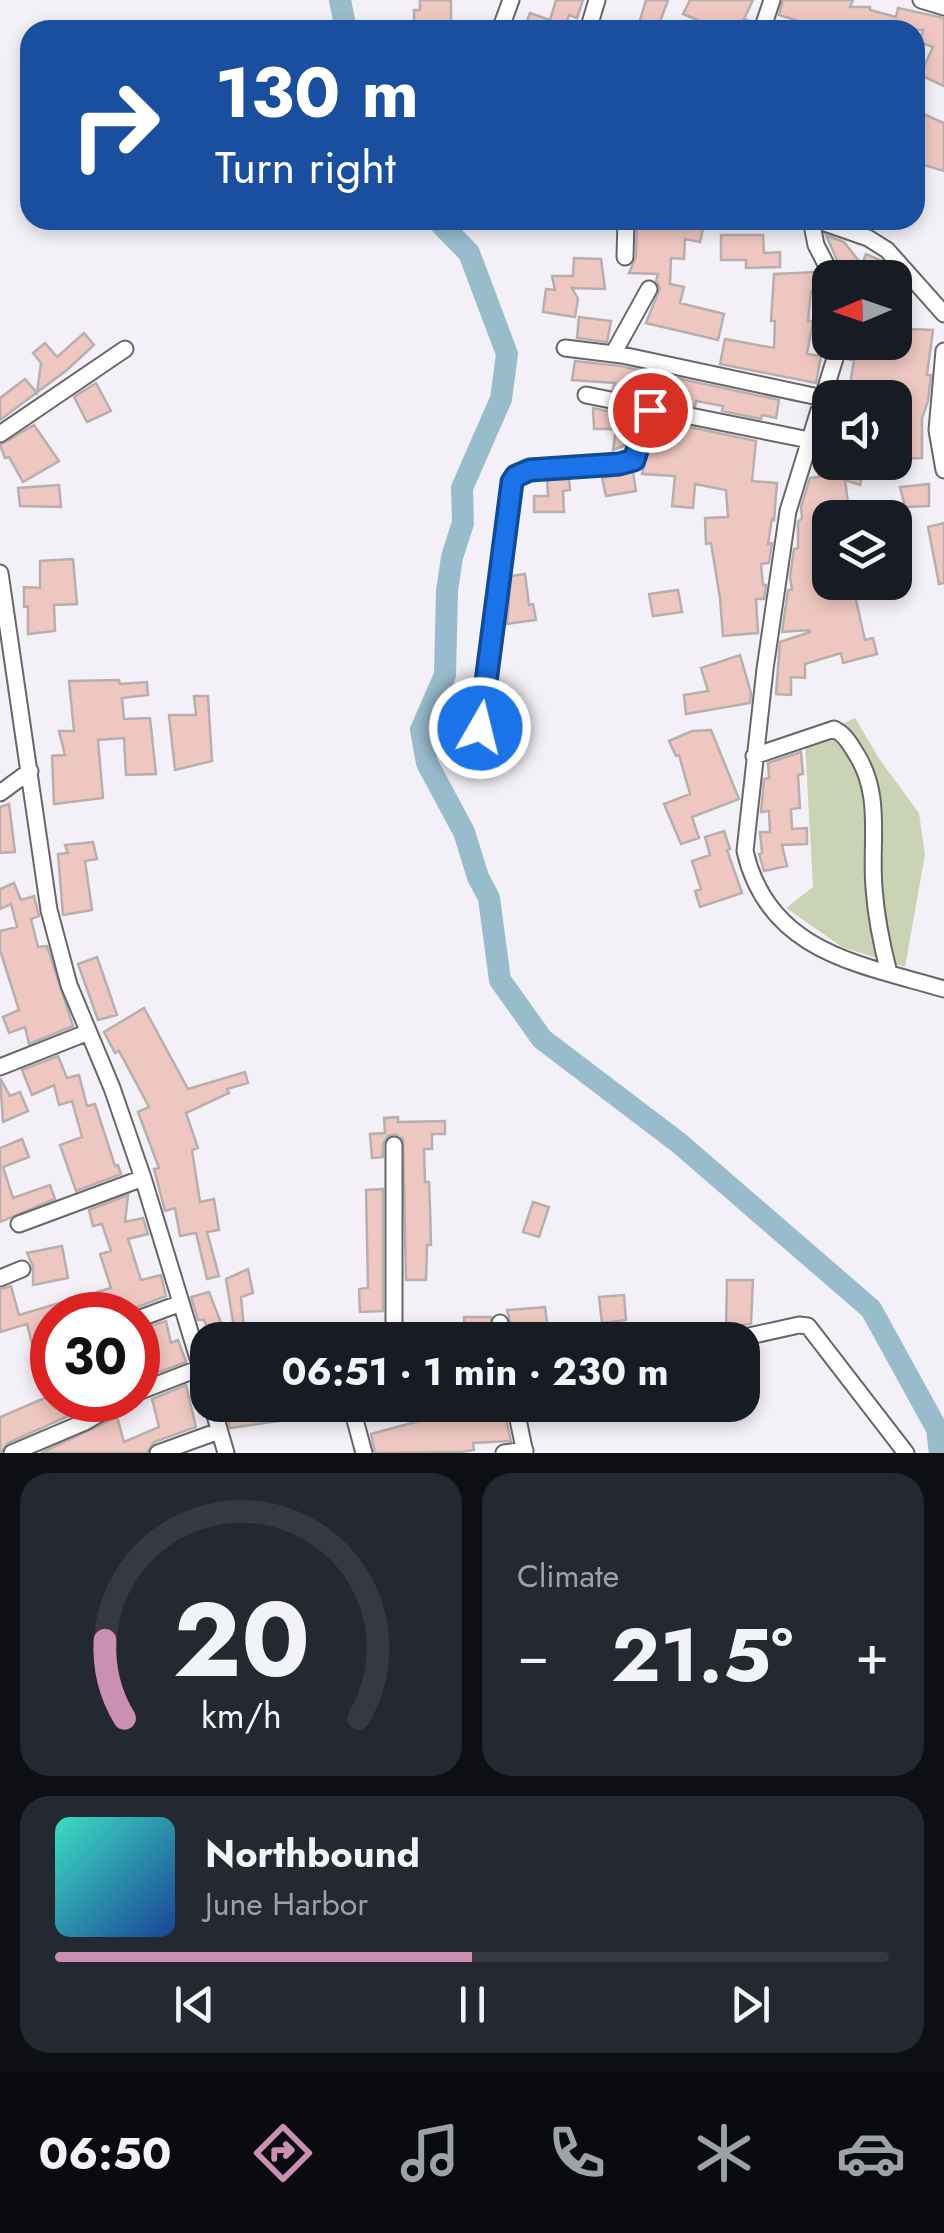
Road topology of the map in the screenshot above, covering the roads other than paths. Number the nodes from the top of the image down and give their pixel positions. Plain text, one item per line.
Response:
1 (921, 0) edge
2 (944, 7) edge
3 (626, 230) edge
4 (815, 230) edge
5 (841, 230) edge
6 (625, 257) dead end
7 (824, 260) edge
8 (649, 289) dead end
9 (944, 312) edge
10 (565, 348) dead end
11 (125, 349) dead end
12 (944, 351) edge
13 (614, 354) junction
14 (586, 394) dead end
15 (812, 396) edge
16 (650, 410) junction
17 (812, 431) edge
18 (0, 434) edge
19 (809, 440) junction
20 (944, 470) edge
21 (0, 573) edge
22 (5, 647) edge
23 (480, 728) dead end
24 (754, 756) junction
25 (30, 771) junction
26 (0, 793) edge
27 (890, 973) junction
28 (944, 989) edge
29 (86, 1033) junction
30 (0, 1067) edge
31 (394, 1145) dead end
32 (143, 1178) junction
33 (19, 1224) dead end
34 (22, 1268) dead end
35 (0, 1278) edge
36 (181, 1302) junction
37 (160, 1310) edge
38 (394, 1322) edge
39 (190, 1333) edge
40 (760, 1333) edge
41 (190, 1372) edge
42 (160, 1383) edge
43 (85, 1422) edge
44 (217, 1422) edge
45 (356, 1422) edge
46 (519, 1422) edge
47 (219, 1431) junction
48 (525, 1451) edge
49 (12, 1453) edge
50 (158, 1453) edge
51 (226, 1453) edge
52 (364, 1453) edge
53 (504, 1453) edge
54 (906, 1453) edge

1 - 2 street
3 - 6 street
4 - 7 street
5 - 9 street
8 - 13 street
10 - 13 street
11 - 18 street
12 - 20 street
13 - 15 street
14 - 16 street
16 - 19 street
16 - 23 street
17 - 19 street
19 - 24 street
21 - 22 street
22 - 25 street
24 - 27 street
24 - 27 street
25 - 26 street
25 - 29 street
27 - 28 street
29 - 30 street
29 - 32 street
31 - 38 street
32 - 33 street
32 - 36 street
34 - 35 street
36 - 37 street
36 - 39 street
40 - 54 street
41 - 42 street
43 - 49 street
44 - 47 street
45 - 52 street
46 - 48 street
47 - 50 street
47 - 51 street
48 - 53 street

